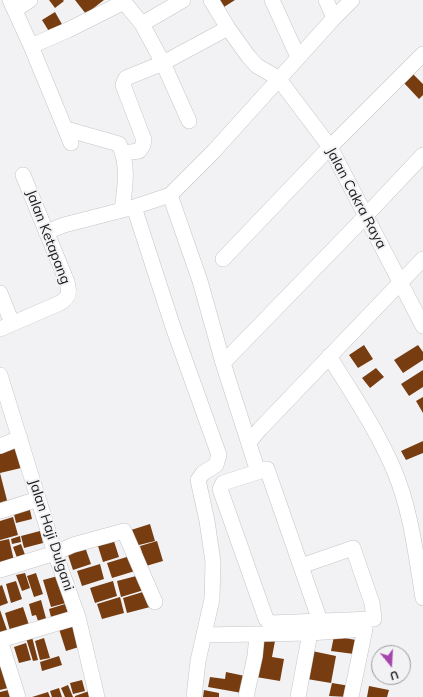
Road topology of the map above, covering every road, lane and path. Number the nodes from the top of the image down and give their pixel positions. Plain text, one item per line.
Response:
1 (30, 0) edge
2 (183, 0) edge
3 (211, 0) edge
4 (272, 0) edge
5 (352, 0) edge
6 (125, 1) edge
7 (13, 5) edge
8 (329, 8) edge
9 (142, 24) junction
10 (228, 28) junction
11 (31, 46) junction
12 (423, 54) edge
13 (298, 57) junction
14 (164, 63) junction
15 (278, 78) junction
16 (189, 121) dead end
17 (330, 147) junction
18 (123, 153) junction
19 (423, 155) edge
20 (23, 175) dead end
21 (170, 195) junction
22 (128, 208) junction
23 (366, 216) junction
24 (46, 232) junction
25 (223, 259) dead end
26 (423, 259) edge
27 (400, 283) junction
28 (0, 293) edge
29 (6, 326) edge
30 (423, 326) edge
31 (329, 356) junction
32 (223, 363) junction
33 (0, 375) edge
34 (3, 400) edge
35 (20, 438) junction
36 (249, 442) junction
37 (0, 446) edge
38 (258, 472) junction
39 (38, 498) junction
40 (0, 511) edge
41 (55, 553) junction
42 (301, 566) junction
43 (0, 570) edge
44 (423, 598) edge
45 (155, 602) dead end
46 (78, 617) junction
47 (320, 621) junction
48 (310, 633) junction
49 (204, 635) junction
50 (257, 635) junction
51 (0, 640) edge
52 (18, 697) edge
53 (97, 697) edge
54 (194, 697) edge
55 (246, 697) edge
56 (298, 697) edge
57 (351, 697) edge

1 - 7 street
2 - 9 street
3 - 10 street
4 - 13 street
5 - 8 street
6 - 9 street
6 - 11 street
7 - 11 street
8 - 13 street
9 - 14 street
10 - 14 street
10 - 15 street
11 - 18 street
12 - 17 street
13 - 15 street
14 - 16 street
14 - 18 street
15 - 17 street, Jalan Cakra Raya
15 - 21 street
17 - 23 street, Jalan Cakra Raya
17 - 25 street
18 - 22 street
19 - 23 street
20 - 24 street, Jalan Ketapang
21 - 22 street
21 - 32 street
22 - 24 street
22 - 49 street
23 - 27 street, Jalan Cakra Raya
23 - 32 street
24 - 29 street, Jalan Ketapang
26 - 27 street
27 - 30 street, Jalan Cakra Raya
27 - 31 street
28 - 29 street
31 - 36 street
31 - 44 street
32 - 36 street
33 - 34 street, Jalan Haji Dulgani
34 - 35 street, Jalan Haji Dulgani
35 - 37 street
35 - 39 street, Jalan Haji Dulgani
36 - 38 street
38 - 42 street
38 - 47 street
39 - 40 street
39 - 41 street, Jalan Haji Dulgani
41 - 43 street
41 - 45 street
41 - 46 street, Jalan Haji Dulgani
42 - 47 street
42 - 47 street
46 - 51 street
46 - 53 street, Jalan Haji Dulgani
48 - 50 street
48 - 56 street
48 - 57 street
49 - 50 street
49 - 54 street
50 - 55 street
51 - 52 street

